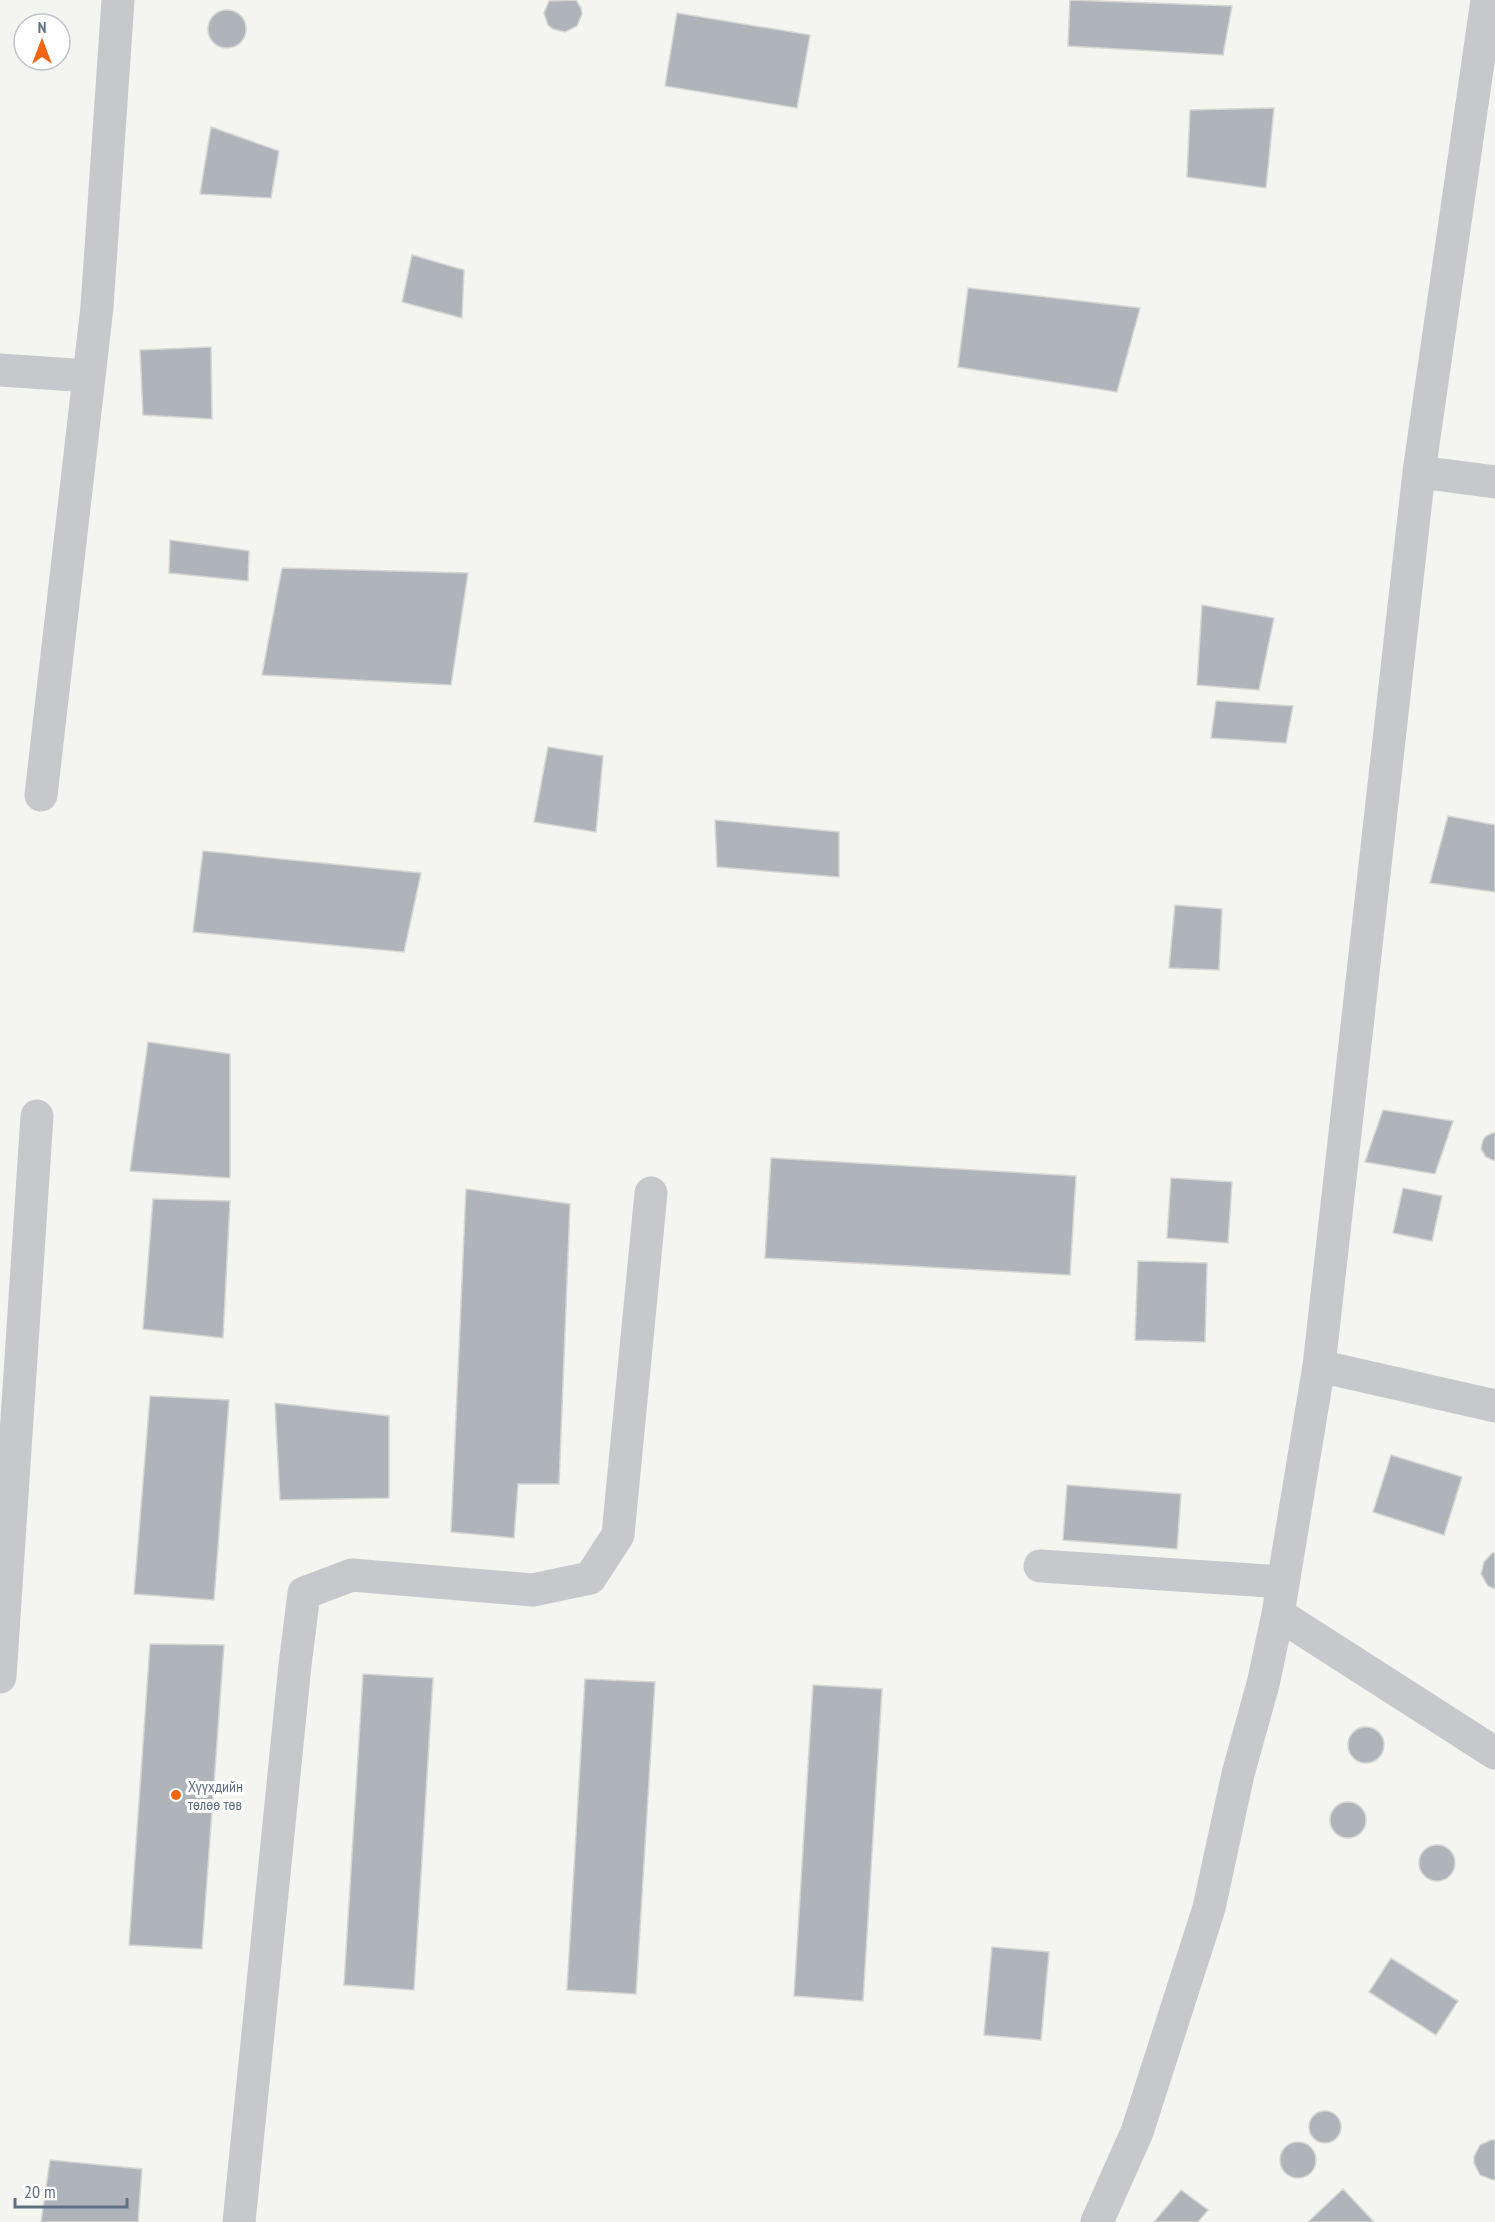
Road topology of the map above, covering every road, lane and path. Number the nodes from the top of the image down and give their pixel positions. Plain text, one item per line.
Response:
1 (118, 0) edge
2 (1487, 0) edge
3 (0, 370) edge
4 (88, 376) junction
5 (1419, 472) junction
6 (1495, 482) edge
7 (40, 795) dead end
8 (36, 1116) dead end
9 (651, 1192) dead end
10 (1320, 1366) junction
11 (1495, 1406) edge
12 (1040, 1566) dead end
13 (1283, 1582) junction
14 (1278, 1614) junction
15 (0, 1677) edge
16 (1495, 1753) edge
17 (239, 2222) edge
18 (1097, 2222) edge

1 - 4 street
2 - 5 street
3 - 4 street
4 - 7 street
5 - 6 street
5 - 10 street
8 - 15 street
9 - 17 street
10 - 11 street
10 - 13 street
12 - 13 street
13 - 14 street
14 - 16 street
14 - 18 street

